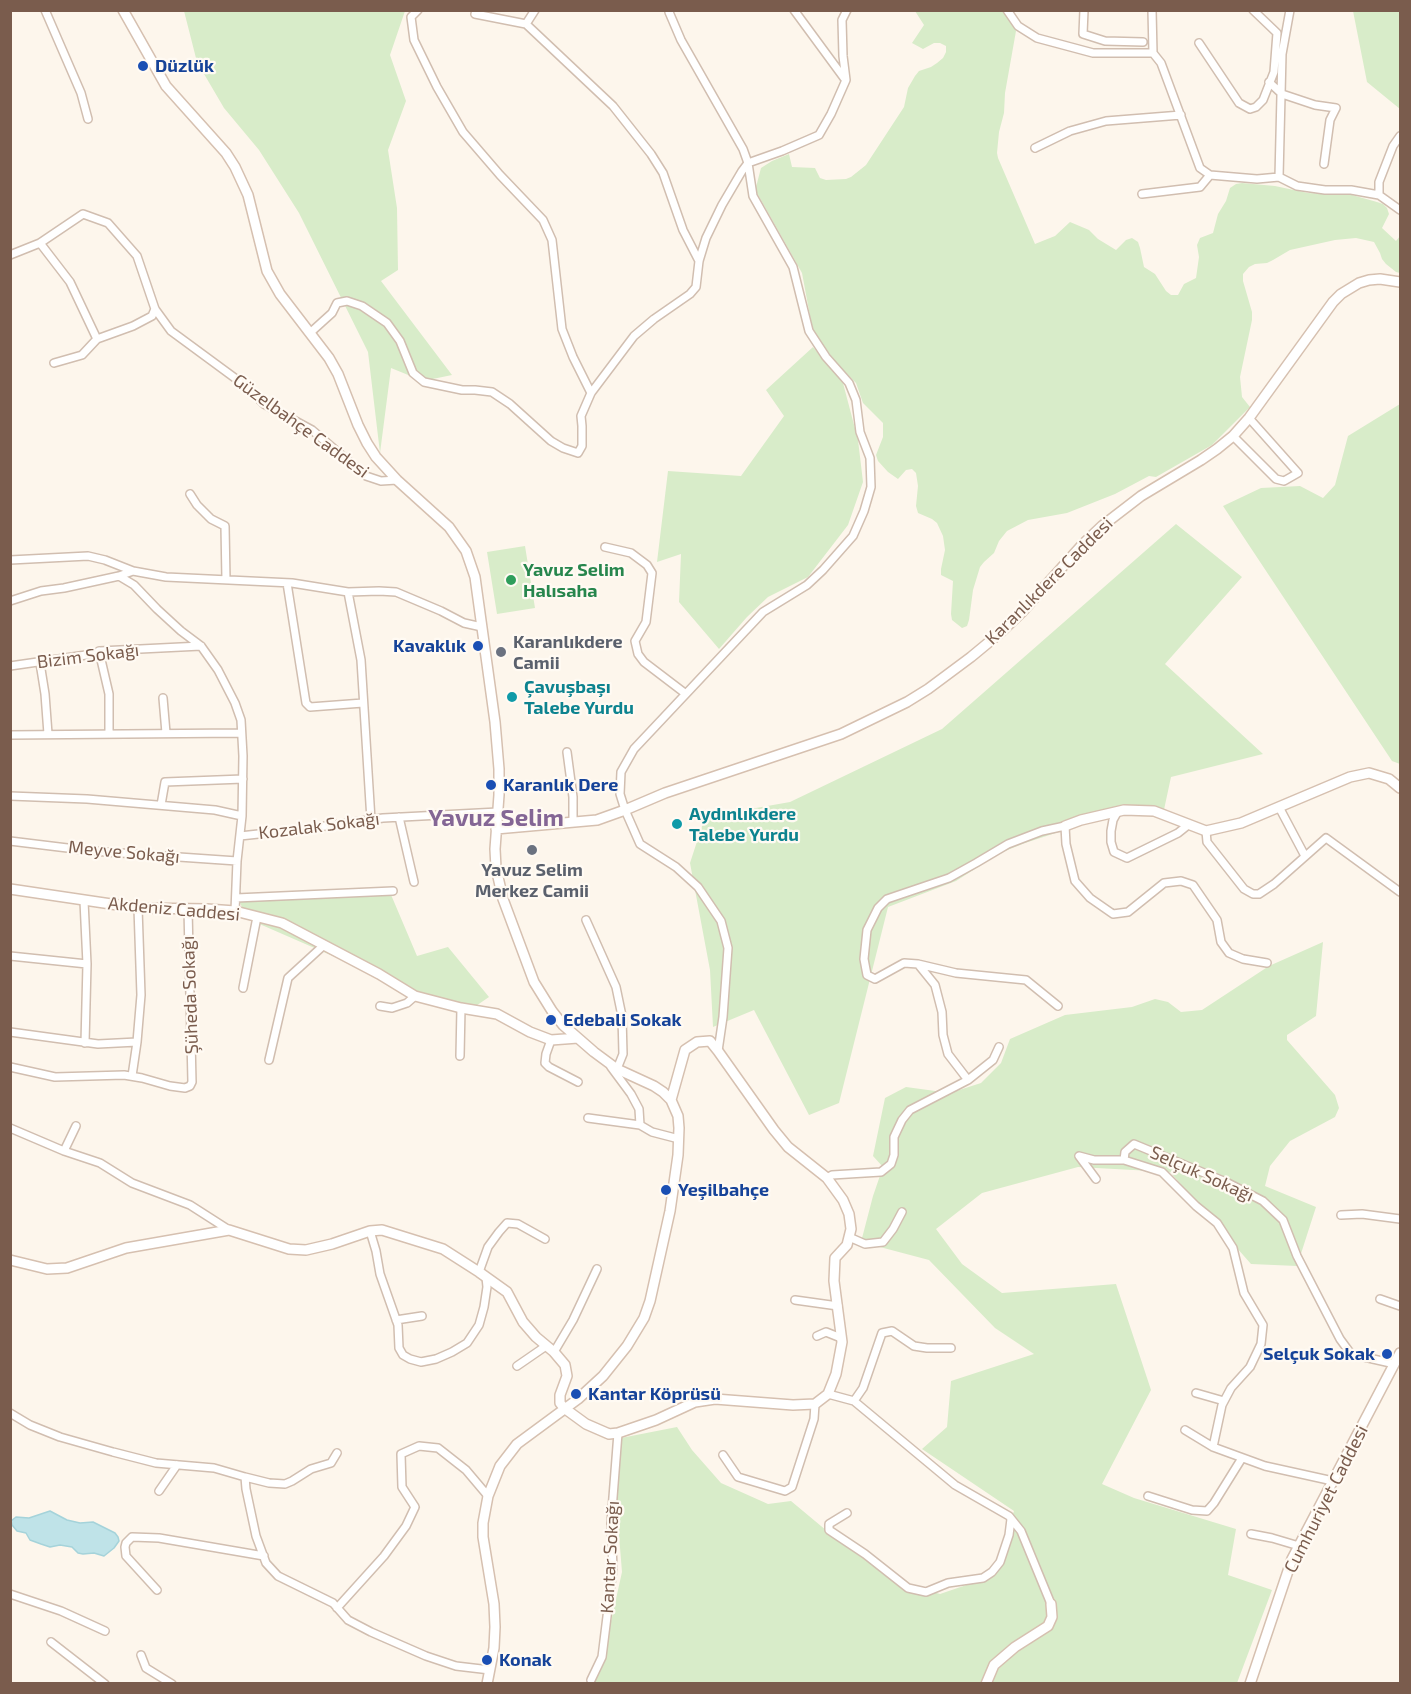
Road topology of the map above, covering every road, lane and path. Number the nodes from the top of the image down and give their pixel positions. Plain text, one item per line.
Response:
1 (45, 10) edge
2 (123, 10) edge
3 (418, 10) edge
4 (535, 10) edge
5 (794, 10) edge
6 (846, 10) edge
7 (1007, 10) edge
8 (1084, 10) edge
9 (1152, 10) edge
10 (1253, 10) edge
11 (1290, 10) edge
12 (669, 12) dead end
13 (475, 14) dead end
14 (526, 24) junction
15 (1143, 42) dead end
16 (1199, 43) dead end
17 (1153, 53) junction
18 (846, 80) junction
19 (1269, 82) junction
20 (1282, 94) junction
21 (1181, 115) junction
22 (88, 119) dead end
23 (1401, 136) edge
24 (1035, 147) dead end
25 (748, 163) junction
26 (1324, 164) dead end
27 (1210, 175) junction
28 (1279, 177) junction
29 (1142, 194) dead end
30 (1378, 195) junction
31 (1401, 210) edge
32 (40, 243) junction
33 (10, 255) edge
34 (699, 261) junction
35 (1401, 282) edge
36 (155, 309) junction
37 (310, 332) junction
38 (97, 339) junction
39 (54, 363) dead end
40 (591, 393) junction
41 (1249, 418) junction
42 (1233, 436) junction
43 (397, 480) junction
44 (190, 494) dead end
45 (605, 548) dead end
46 (10, 560) edge
47 (133, 571) junction
48 (119, 576) junction
49 (226, 580) junction
50 (287, 583) junction
51 (348, 592) junction
52 (10, 601) edge
53 (482, 627) junction
54 (201, 646) junction
55 (99, 651) junction
56 (40, 663) junction
57 (10, 666) edge
58 (686, 694) junction
59 (163, 698) dead end
60 (363, 703) junction
61 (109, 733) junction
62 (166, 733) junction
63 (242, 733) junction
64 (48, 734) junction
65 (10, 735) edge
66 (567, 752) dead end
67 (243, 779) junction
68 (1401, 788) edge
69 (10, 796) edge
70 (160, 805) junction
71 (1279, 807) junction
72 (625, 810) junction
73 (1118, 811) junction
74 (498, 812) junction
75 (242, 816) junction
76 (399, 817) junction
77 (371, 820) junction
78 (573, 822) junction
79 (1188, 825) junction
80 (1065, 826) junction
81 (496, 830) junction
82 (1206, 831) junction
83 (240, 836) junction
84 (10, 841) edge
85 (1305, 856) junction
86 (237, 861) junction
87 (414, 882) dead end
88 (10, 889) edge
89 (393, 891) dead end
90 (1401, 892) edge
91 (236, 898) junction
92 (84, 901) junction
93 (138, 908) junction
94 (188, 909) junction
95 (236, 911) junction
96 (256, 917) junction
97 (586, 920) dead end
98 (324, 945) junction
99 (10, 956) edge
100 (1267, 963) dead end
101 (87, 964) junction
102 (918, 964) junction
103 (243, 988) dead end
104 (415, 996) junction
105 (380, 1006) dead end
106 (1058, 1006) dead end
107 (462, 1008) junction
108 (10, 1032) edge
109 (578, 1038) junction
110 (551, 1040) junction
111 (137, 1042) junction
112 (85, 1043) junction
113 (999, 1047) dead end
114 (718, 1051) junction
115 (460, 1056) dead end
116 (269, 1060) dead end
117 (608, 1062) junction
118 (10, 1067) edge
119 (617, 1069) junction
120 (132, 1076) junction
121 (968, 1080) junction
122 (578, 1082) dead end
123 (671, 1100) junction
124 (588, 1118) dead end
125 (640, 1125) junction
126 (76, 1126) dead end
127 (10, 1128) edge
128 (679, 1139) junction
129 (64, 1151) junction
130 (1124, 1160) junction
131 (827, 1178) junction
132 (1096, 1179) dead end
133 (902, 1212) dead end
134 (1341, 1215) dead end
135 (1401, 1219) edge
136 (229, 1230) junction
137 (370, 1232) junction
138 (849, 1237) junction
139 (544, 1239) dead end
140 (10, 1260) edge
141 (597, 1269) dead end
142 (483, 1275) junction
143 (1380, 1299) dead end
144 (795, 1300) dead end
145 (838, 1306) junction
146 (1401, 1306) edge
147 (422, 1316) dead end
148 (396, 1320) junction
149 (818, 1336) dead end
150 (841, 1338) junction
151 (951, 1348) dead end
152 (550, 1349) junction
153 (1401, 1353) edge
154 (1395, 1364) junction
155 (517, 1366) dead end
156 (1196, 1393) dead end
157 (828, 1394) junction
158 (854, 1401) junction
159 (1224, 1401) junction
160 (815, 1404) junction
161 (564, 1408) junction
162 (10, 1413) edge
163 (1185, 1430) dead end
164 (618, 1433) junction
165 (1213, 1447) junction
166 (337, 1453) dead end
167 (723, 1455) dead end
168 (1242, 1458) junction
169 (177, 1465) junction
170 (245, 1477) junction
171 (1333, 1481) junction
172 (159, 1491) dead end
173 (488, 1496) junction
174 (1148, 1496) dead end
175 (847, 1513) dead end
176 (1011, 1519) junction
177 (1251, 1534) dead end
178 (1299, 1546) junction
179 (264, 1556) junction
180 (157, 1590) dead end
181 (10, 1594) edge
182 (1051, 1604) joint
183 (338, 1608) junction
184 (105, 1631) dead end
185 (51, 1642) dead end
186 (141, 1655) dead end
187 (490, 1670) junction
188 (591, 1680) dead end
189 (105, 1683) edge
190 (172, 1683) edge
191 (486, 1683) edge
192 (986, 1683) edge
193 (1251, 1683) edge

1 - 22 street
2 - 37 street
3 - 40 street
4 - 14 street
5 - 18 street
6 - 18 street
7 - 17 street
8 - 15 street
9 - 17 street
10 - 19 street
11 - 20 street
12 - 25 street
13 - 14 street
14 - 34 street
16 - 19 street
17 - 21 street
18 - 25 street
19 - 20 street
20 - 26 street
20 - 28 street
21 - 24 street
21 - 27 street
23 - 30 street
25 - 34 street
25 - 58 street
27 - 28 street
27 - 29 street
28 - 30 street
30 - 31 street
32 - 33 street
32 - 36 street, Güzelbahçe Caddesi
32 - 38 street
34 - 40 street
35 - 41 street, Karanlıkdere Caddesi
36 - 38 street
36 - 43 street, Güzelbahçe Caddesi
37 - 40 street
37 - 43 street
38 - 39 street
41 - 42 street, Karanlıkdere Caddesi
41 - 42 street
42 - 72 street, Karanlıkdere Caddesi
43 - 53 street
44 - 49 street
45 - 58 street
46 - 47 street
47 - 48 street
47 - 49 street
48 - 52 street
48 - 54 street
49 - 50 street
50 - 51 street
50 - 60 street
51 - 53 street
51 - 60 street
53 - 74 street
54 - 55 street, Bizim Sokağı
54 - 63 street
55 - 56 street, Bizim Sokağı
55 - 61 street
56 - 57 street, Bizim Sokağı
56 - 64 street
58 - 72 street
59 - 62 street
60 - 77 street
61 - 62 street
61 - 64 street
62 - 63 street
63 - 67 street
64 - 65 street
66 - 78 street
67 - 70 street
67 - 75 street
68 - 71 street
69 - 70 street
70 - 75 street
71 - 82 street
71 - 85 street
72 - 78 street, Karanlıkdere Caddesi
72 - 114 street
73 - 79 street
73 - 79 street
73 - 80 street
74 - 76 street, Kozalak Sokağı
74 - 81 street
75 - 83 street
76 - 77 street, Kozalak Sokağı
76 - 87 street, Kozalak Sokağı
77 - 83 street, Kozalak Sokağı
78 - 81 street, Karanlıkdere Caddesi
79 - 82 street
80 - 100 street
80 - 102 street
81 - 109 street
82 - 85 street
83 - 86 street
84 - 86 street, Meyve Sokağı
85 - 90 street
86 - 91 street
88 - 92 street, Akdeniz Caddesi
89 - 91 street
91 - 95 street
92 - 93 street, Akdeniz Caddesi
92 - 101 street
93 - 94 street, Akdeniz Caddesi
93 - 111 street
94 - 95 street, Akdeniz Caddesi
94 - 120 street, Şüheda Sokağı
95 - 96 street, Akdeniz Caddesi
96 - 98 street, Akdeniz Caddesi
96 - 103 street
97 - 119 street
98 - 104 street, Akdeniz Caddesi
98 - 116 street
99 - 101 street
101 - 112 street
102 - 106 street
102 - 121 street
104 - 105 street
104 - 107 street, Akdeniz Caddesi
107 - 110 street, Akdeniz Caddesi
107 - 115 street
108 - 112 street
109 - 110 street
109 - 117 street
110 - 122 street
111 - 112 street
111 - 120 street
113 - 121 street
114 - 123 street
114 - 131 street
117 - 119 street
117 - 125 street
118 - 120 street
119 - 123 street
121 - 131 street
123 - 128 street
124 - 125 street
125 - 128 street
126 - 129 street
127 - 129 street
128 - 161 street
129 - 136 street
130 - 132 street
130 - 154 street, Selçuk Sokağı
130 - 159 street
131 - 138 street
133 - 138 street
134 - 135 street
136 - 137 street
136 - 140 street
137 - 142 street
137 - 148 street
138 - 145 street
139 - 142 street
141 - 152 street
142 - 148 street
142 - 152 street
143 - 146 street
144 - 145 street
145 - 150 street
147 - 148 street
149 - 150 street
150 - 157 street
151 - 158 street
152 - 155 street
152 - 161 street
153 - 154 street, Cumhuriyet Caddesi
154 - 171 street, Cumhuriyet Caddesi
156 - 159 street
157 - 158 street
157 - 160 street
158 - 176 street
159 - 165 street
160 - 164 street
160 - 167 street
161 - 164 street
161 - 173 street
162 - 169 street
163 - 165 street
164 - 188 street, Kantar Sokağı
165 - 168 street
166 - 170 street
168 - 171 street
168 - 174 street
169 - 170 street
169 - 172 street
170 - 179 street
171 - 178 street, Cumhuriyet Caddesi
173 - 183 street
173 - 187 street
175 - 176 street
176 - 182 street
177 - 178 street
178 - 193 street, Cumhuriyet Caddesi
179 - 180 street
179 - 183 street
181 - 184 street
182 - 192 street
183 - 187 street
185 - 189 street
186 - 190 street
187 - 191 street

